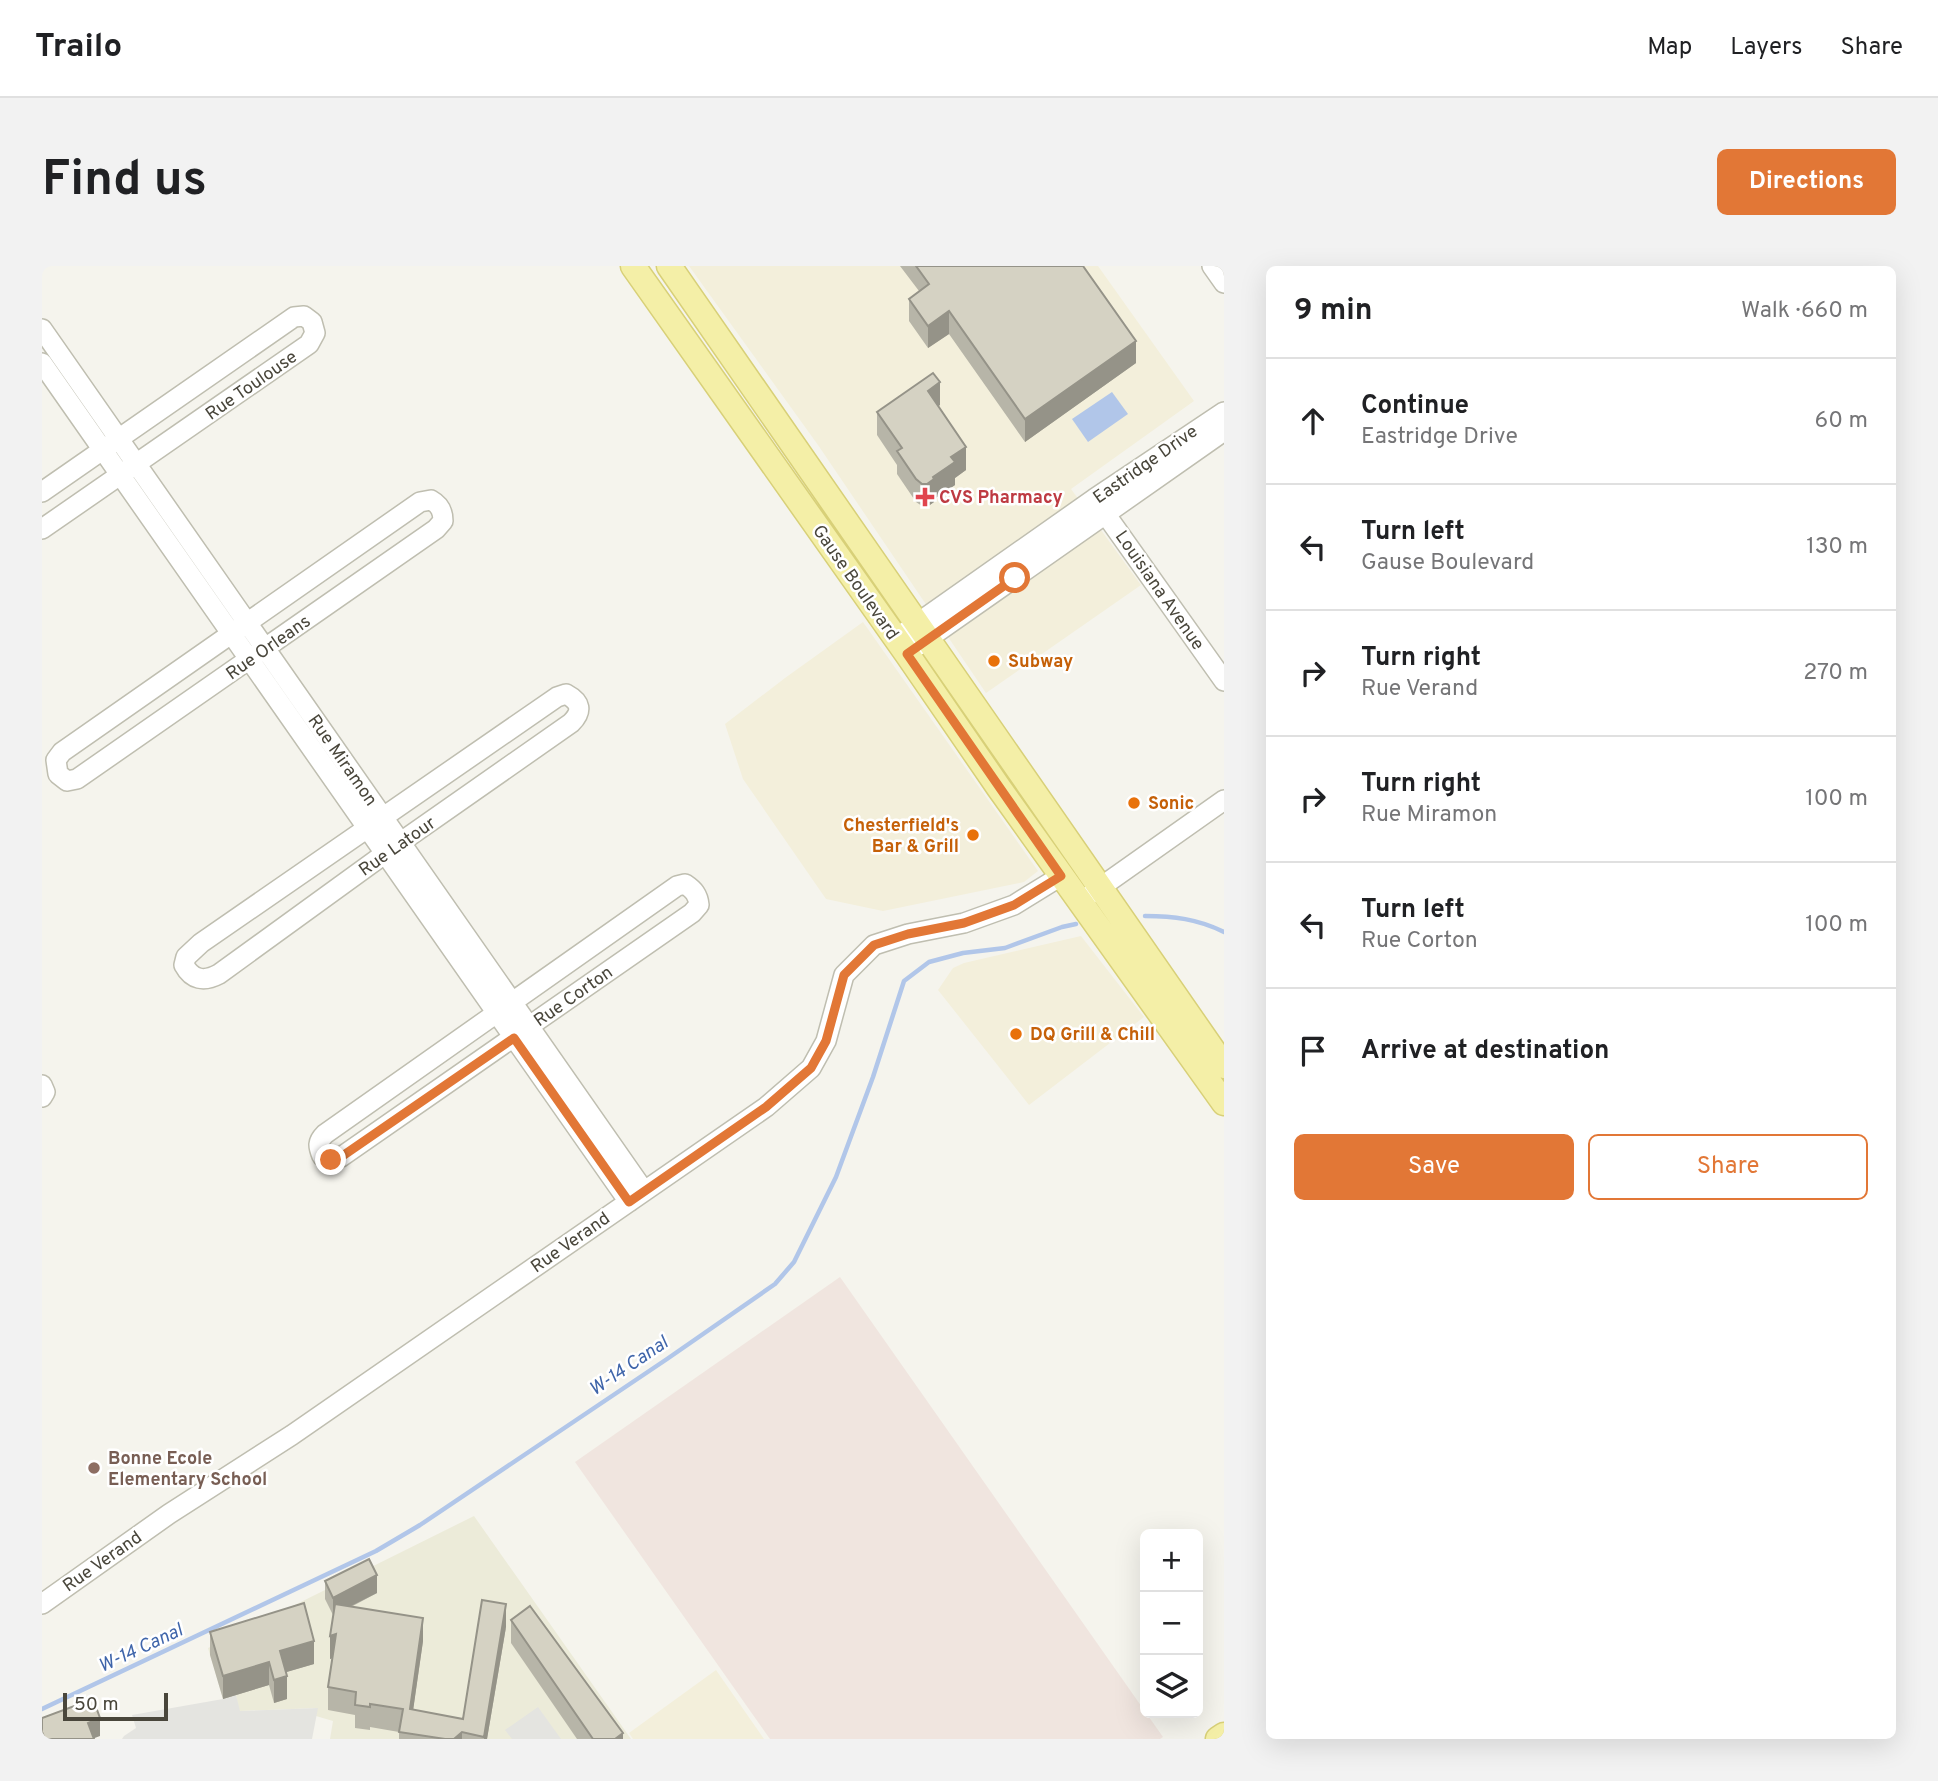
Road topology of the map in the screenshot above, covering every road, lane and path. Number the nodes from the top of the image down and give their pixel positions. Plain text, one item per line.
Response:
1 (633, 266) edge
2 (669, 266) edge
3 (1212, 266) edge
4 (1224, 283) edge
5 (42, 329) edge
6 (42, 363) edge
7 (769, 412) junction
8 (1224, 412) edge
9 (745, 425) junction
10 (1224, 431) edge
11 (110, 444) junction
12 (129, 470) junction
13 (42, 492) edge
14 (1100, 507) junction
15 (42, 529) edge
16 (239, 628) junction
17 (922, 632) junction
18 (901, 647) junction
19 (258, 654) junction
20 (1224, 681) edge
21 (1224, 800) edge
22 (376, 823) junction
23 (393, 848) junction
24 (1061, 876) junction
25 (1090, 895) junction
26 (504, 1007) junction
27 (522, 1032) junction
28 (1224, 1066) edge
29 (42, 1085) edge
30 (42, 1097) edge
31 (1224, 1103) edge
32 (637, 1196) junction
33 (42, 1604) edge
34 (1224, 1735) edge
35 (1218, 1739) edge

1 - 9 main road, Gause Boulevard
2 - 7 main road, Gause Boulevard
3 - 4 street
5 - 11 street, Rue Miramon
6 - 11 street, Rue Miramon
7 - 9 main road
7 - 17 main road, Gause Boulevard
8 - 14 street, Eastridge Drive
9 - 18 main road, Gause Boulevard
10 - 14 street, Eastridge Drive
11 - 12 street, Rue Miramon
11 - 12 street, Rue Toulouse
11 - 13 street, Rue Toulouse
12 - 15 street, Rue Toulouse
12 - 16 street, Rue Miramon
14 - 17 street, Eastridge Drive
14 - 20 street, Louisiana Avenue
16 - 19 street, Rue Miramon
16 - 19 street, Rue Orleans
16 - 19 street, Rue Orleans
17 - 18 street, Eastridge Drive
17 - 25 main road, Gause Boulevard
18 - 24 main road, Gause Boulevard
19 - 22 street, Rue Miramon
21 - 25 street
22 - 23 street, Rue Miramon
22 - 23 street, Rue Latour
22 - 23 street, Rue Latour
23 - 26 street, Rue Miramon
24 - 25 main road, Gause Boulevard
24 - 32 street, Rue Verand
25 - 28 main road, Gause Boulevard
25 - 31 main road, Gause Boulevard
26 - 27 street, Rue Miramon
26 - 27 street, Rue Corton
26 - 27 street, Rue Corton
27 - 32 street, Rue Miramon
29 - 30 street
32 - 33 street, Rue Verand
34 - 35 main road

